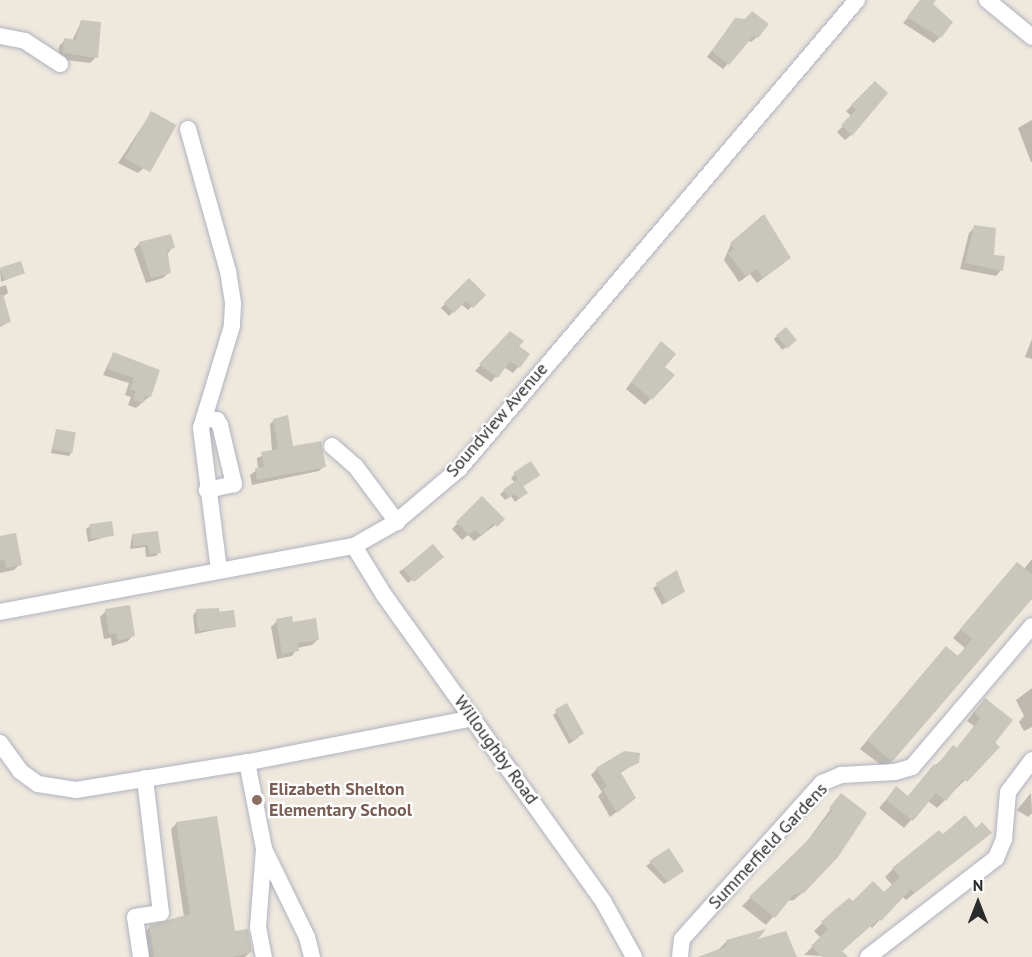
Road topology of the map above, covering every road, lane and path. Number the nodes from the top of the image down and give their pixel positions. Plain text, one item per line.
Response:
1 (857, 0) edge
2 (987, 0) edge
3 (0, 36) edge
4 (1032, 37) edge
5 (60, 64) dead end
6 (188, 129) dead end
7 (204, 418) junction
8 (332, 446) dead end
9 (207, 490) junction
10 (397, 522) junction
11 (354, 546) junction
12 (219, 570) junction
13 (0, 612) edge
14 (1032, 626) edge
15 (473, 718) junction
16 (0, 743) edge
17 (1032, 760) edge
18 (247, 762) junction
19 (145, 778) junction
20 (264, 849) junction
21 (141, 957) edge
22 (264, 957) edge
23 (312, 957) edge
24 (634, 957) edge
25 (680, 957) edge
26 (868, 957) edge

1 - 10 street, Soundview Avenue
2 - 4 street
3 - 5 street
6 - 7 street
7 - 9 street
7 - 9 street
8 - 10 street
9 - 12 street
10 - 11 street, Soundview Avenue
11 - 12 street, Soundview Avenue
11 - 15 street, Willoughby Road
12 - 13 street, Soundview Avenue
14 - 25 street, Summerfield Gardens
15 - 18 street
15 - 24 street, Willoughby Road
16 - 19 street
17 - 26 street
18 - 19 street
18 - 20 street
19 - 21 street
20 - 22 street
20 - 23 street

